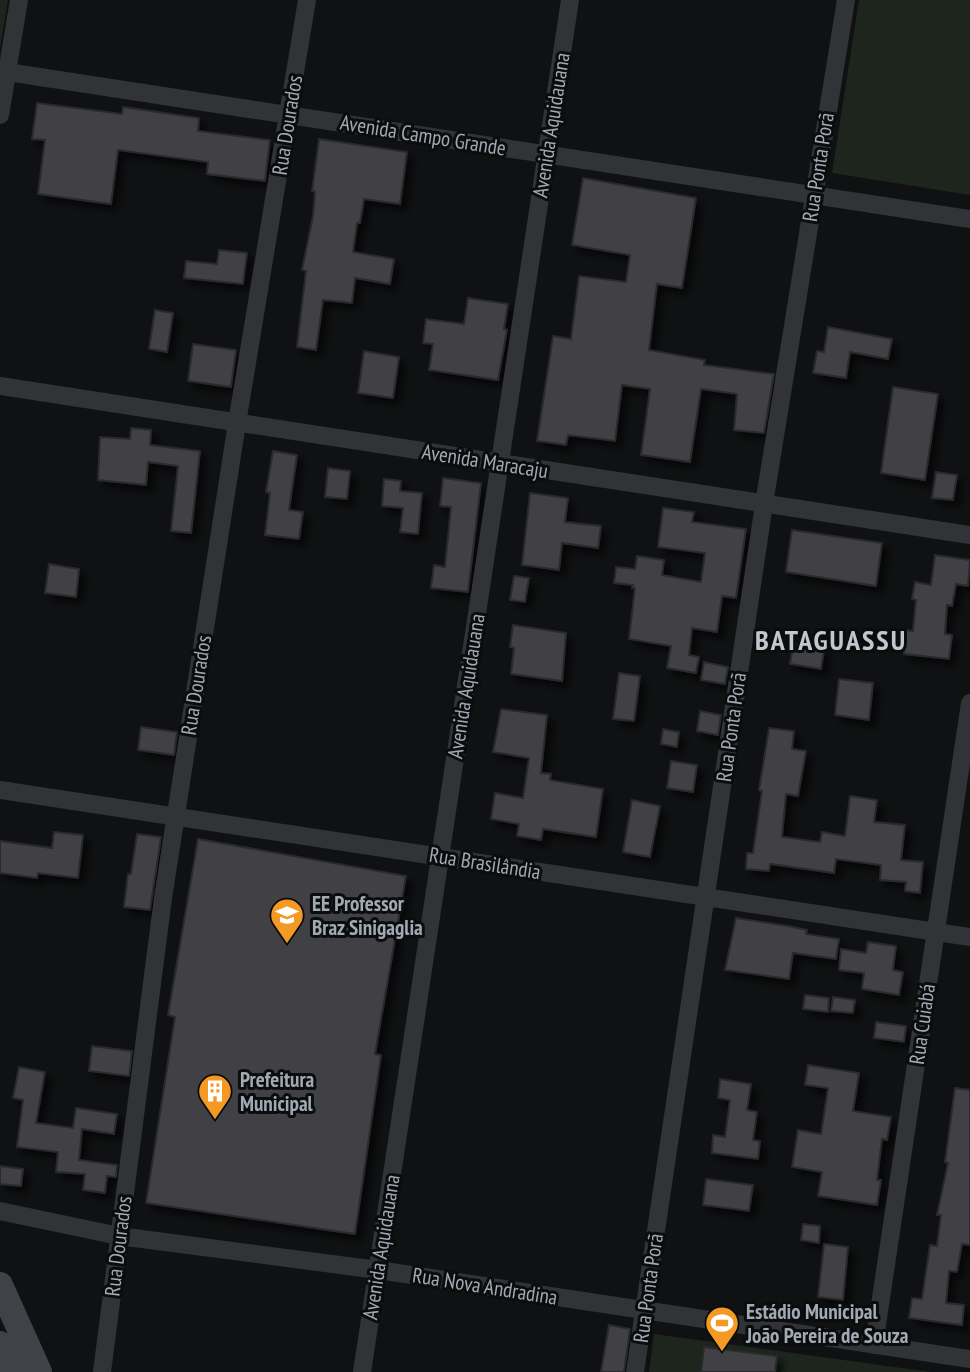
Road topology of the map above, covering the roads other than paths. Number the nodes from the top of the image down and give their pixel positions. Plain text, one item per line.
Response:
1 (19, 0) edge
2 (307, 0) edge
3 (570, 0) edge
4 (846, 0) edge
5 (4, 72) edge
6 (289, 114) junction
7 (0, 116) edge
8 (546, 154) junction
9 (813, 195) junction
10 (970, 219) edge
11 (0, 386) edge
12 (237, 423) junction
13 (499, 463) junction
14 (764, 504) junction
15 (970, 536) edge
16 (970, 703) edge
17 (0, 790) edge
18 (176, 816) junction
19 (440, 857) junction
20 (706, 897) junction
21 (936, 932) junction
22 (970, 937) edge
23 (0, 1211) edge
24 (119, 1236) junction
25 (377, 1270) junction
26 (0, 1285) edge
27 (645, 1310) junction
28 (0, 1344) edge
29 (874, 1345) junction
30 (970, 1359) edge
31 (12, 1372) edge
32 (39, 1372) edge
33 (102, 1372) edge
34 (362, 1372) edge
35 (635, 1372) edge

1 - 5 street
2 - 6 street, Rua Dourados
3 - 8 street, Avenida Aquidauana
4 - 9 street, Rua Ponta Porã
5 - 6 street, Avenida Campo Grande
5 - 7 street
6 - 8 street, Avenida Campo Grande
6 - 12 street, Rua Dourados
8 - 9 street, Avenida Campo Grande
8 - 13 street, Avenida Aquidauana
9 - 10 street, Avenida Campo Grande
9 - 14 street, Rua Ponta Porã
11 - 12 street, Avenida Maracaju
12 - 13 street, Avenida Maracaju
12 - 18 street, Rua Dourados
13 - 14 street, Avenida Maracaju
13 - 19 street, Avenida Aquidauana
14 - 15 street, Avenida Maracaju
14 - 20 street, Rua Ponta Porã
16 - 21 street, Rua Cuiabá
17 - 18 street, Rua Brasilândia
18 - 19 street, Rua Brasilândia
18 - 24 street, Rua Dourados
19 - 20 street, Rua Brasilândia
19 - 25 street, Avenida Aquidauana
20 - 21 street, Rua Brasilândia
20 - 27 street, Rua Ponta Porã
21 - 22 street, Rua Brasilândia
21 - 29 street, Rua Cuiabá
23 - 24 street, Rua Nova Andradina
24 - 25 street, Rua Nova Andradina
24 - 33 street, Rua Dourados
25 - 27 street, Rua Nova Andradina
25 - 34 street, Avenida Aquidauana
26 - 32 street
27 - 29 street, Rua Nova Andradina
27 - 35 street, Rua Ponta Porã
28 - 31 street
29 - 30 street, Rua Nova Andradina

